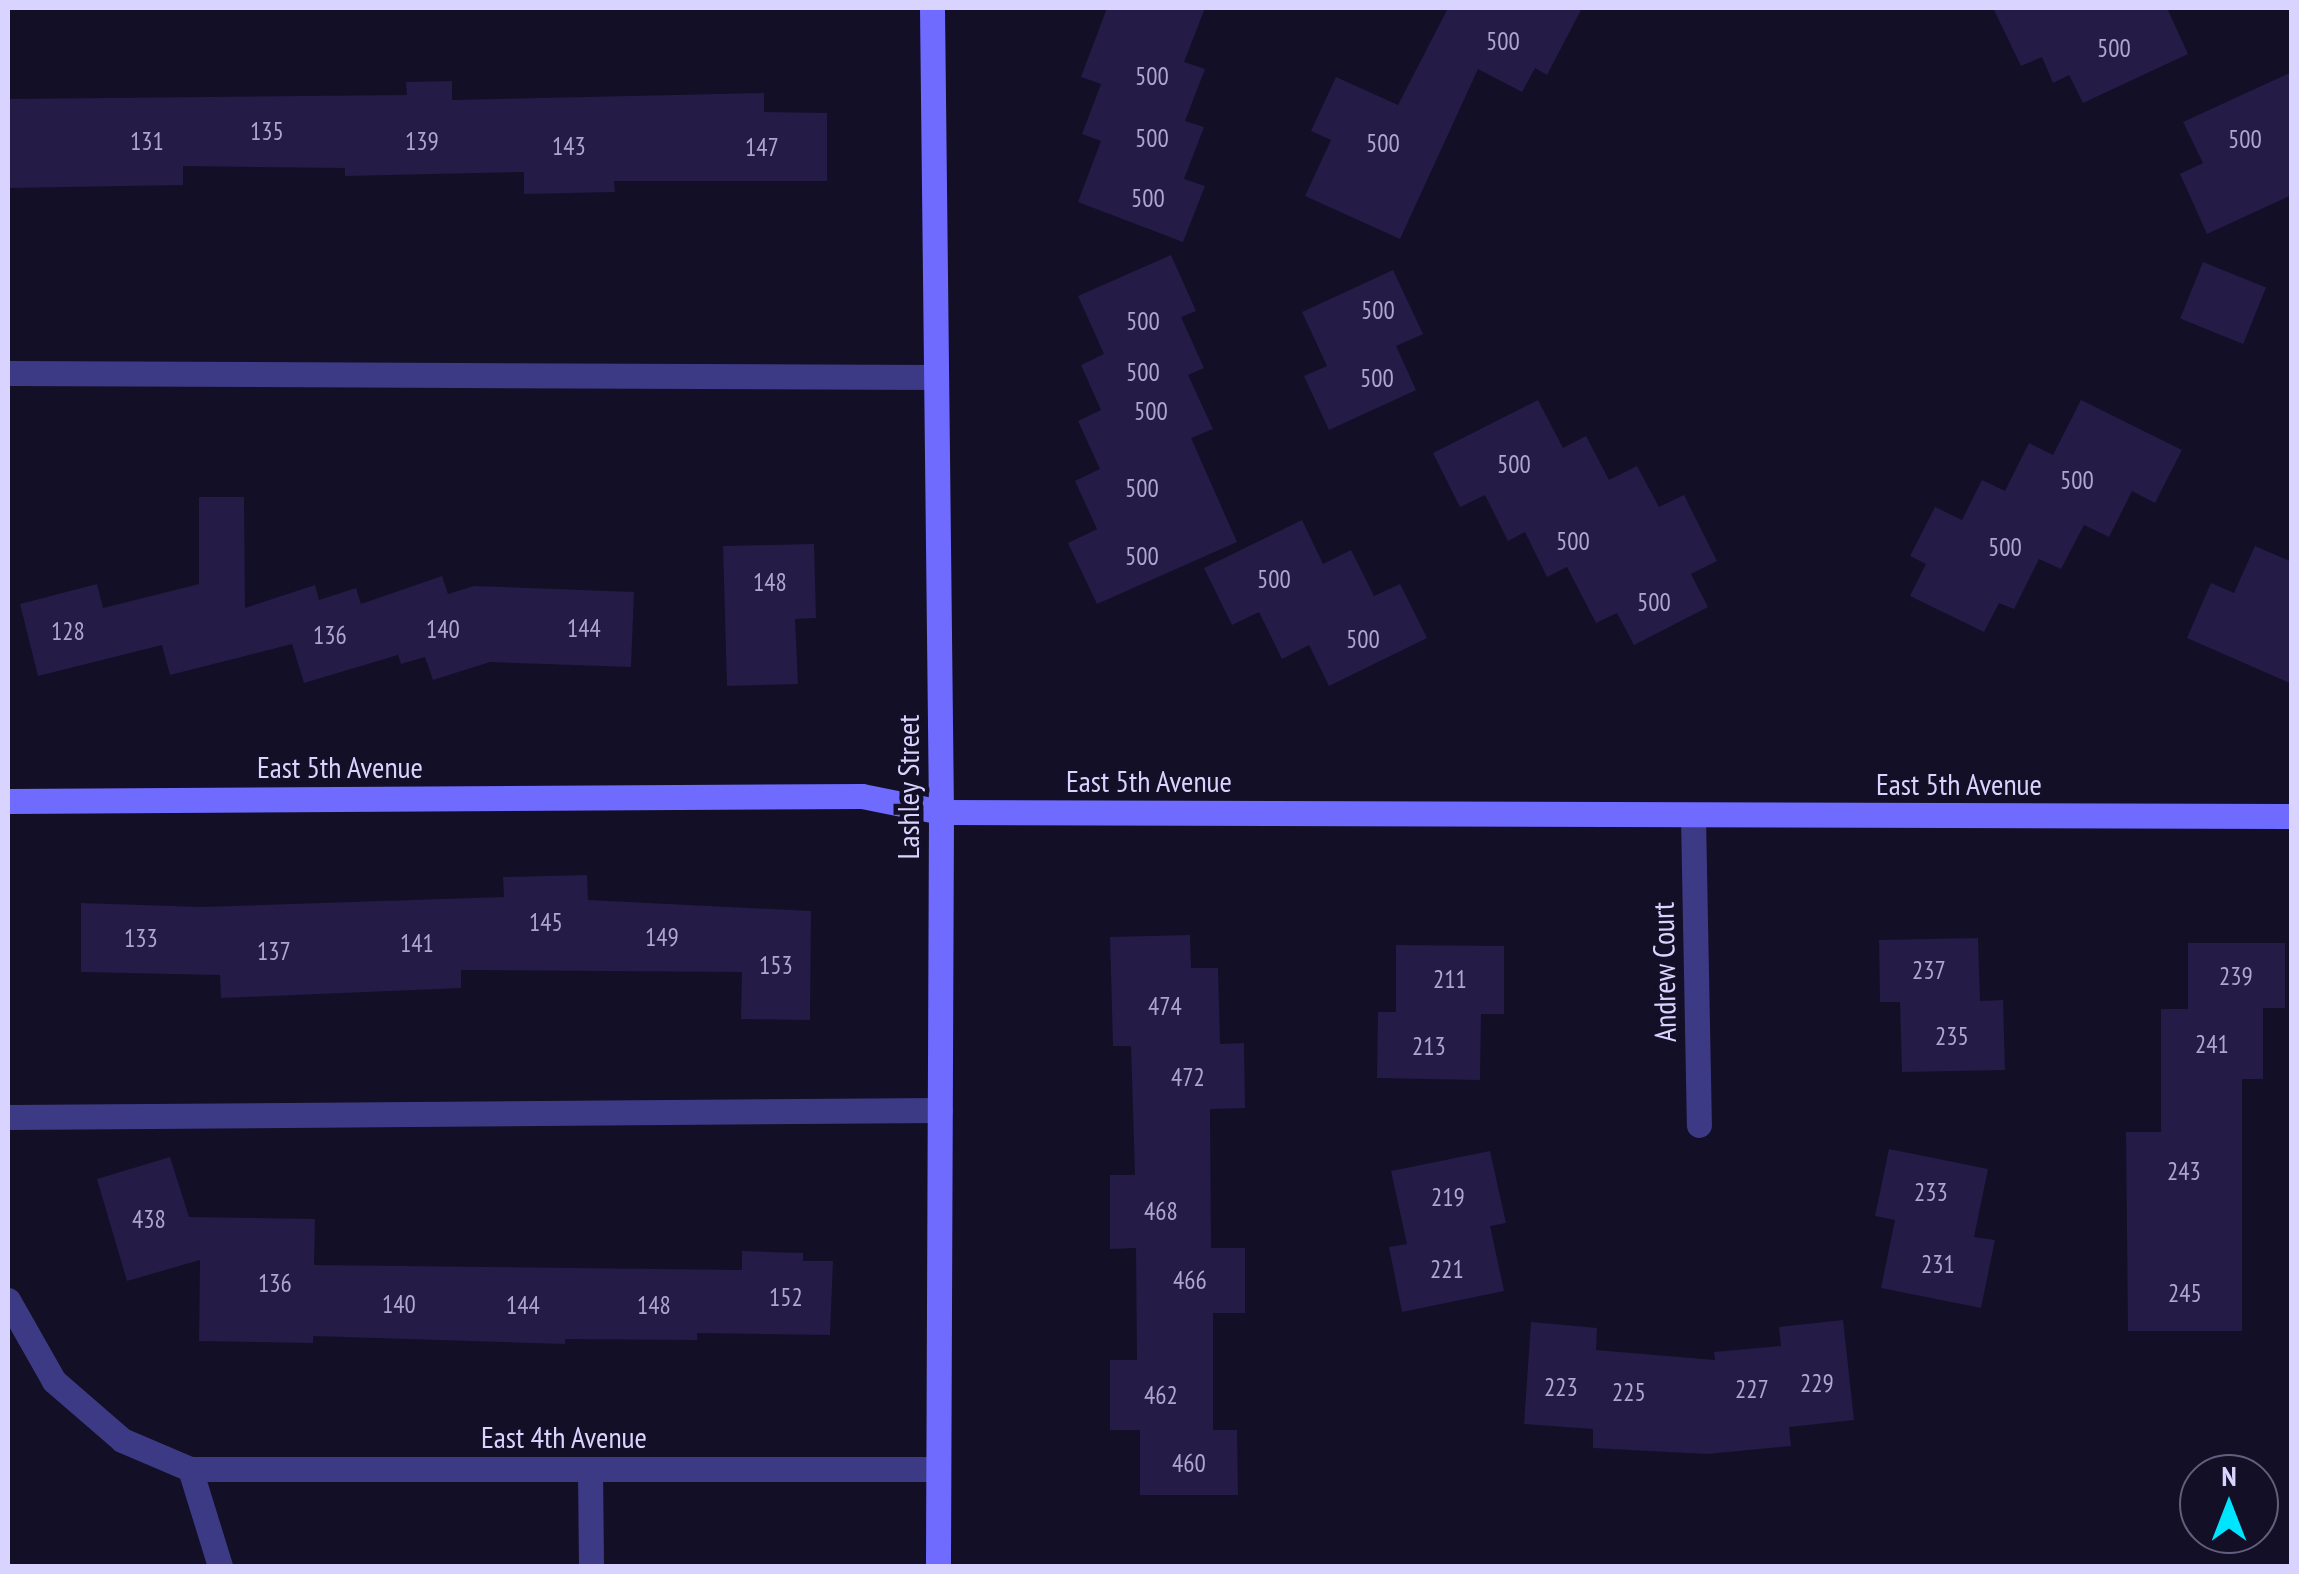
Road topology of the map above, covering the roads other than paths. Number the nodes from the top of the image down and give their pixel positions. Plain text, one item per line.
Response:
1 (932, 8) edge
2 (8, 373) edge
3 (936, 377) junction
4 (8, 801) edge
5 (941, 812) junction
6 (2292, 816) edge
7 (1693, 817) junction
8 (940, 1110) junction
9 (8, 1117) edge
10 (1699, 1125) dead end
11 (8, 1300) edge
12 (190, 1468) junction
13 (590, 1470) junction
14 (938, 1470) junction
15 (220, 1566) edge
16 (591, 1566) edge
17 (938, 1566) edge

1 - 3 street, Lashley Street
2 - 3 street
3 - 5 street, Lashley Street
4 - 5 street, East 5th Avenue
5 - 7 street, East 5th Avenue
5 - 8 street, Lashley Street
6 - 7 street, East 5th Avenue
7 - 10 street, Andrew Court
8 - 9 street
8 - 14 street, Lashley Street
11 - 12 street
12 - 13 street, East 4th Avenue
12 - 15 street
13 - 14 street, East 4th Avenue
13 - 16 street
14 - 17 street, Lashley Street

